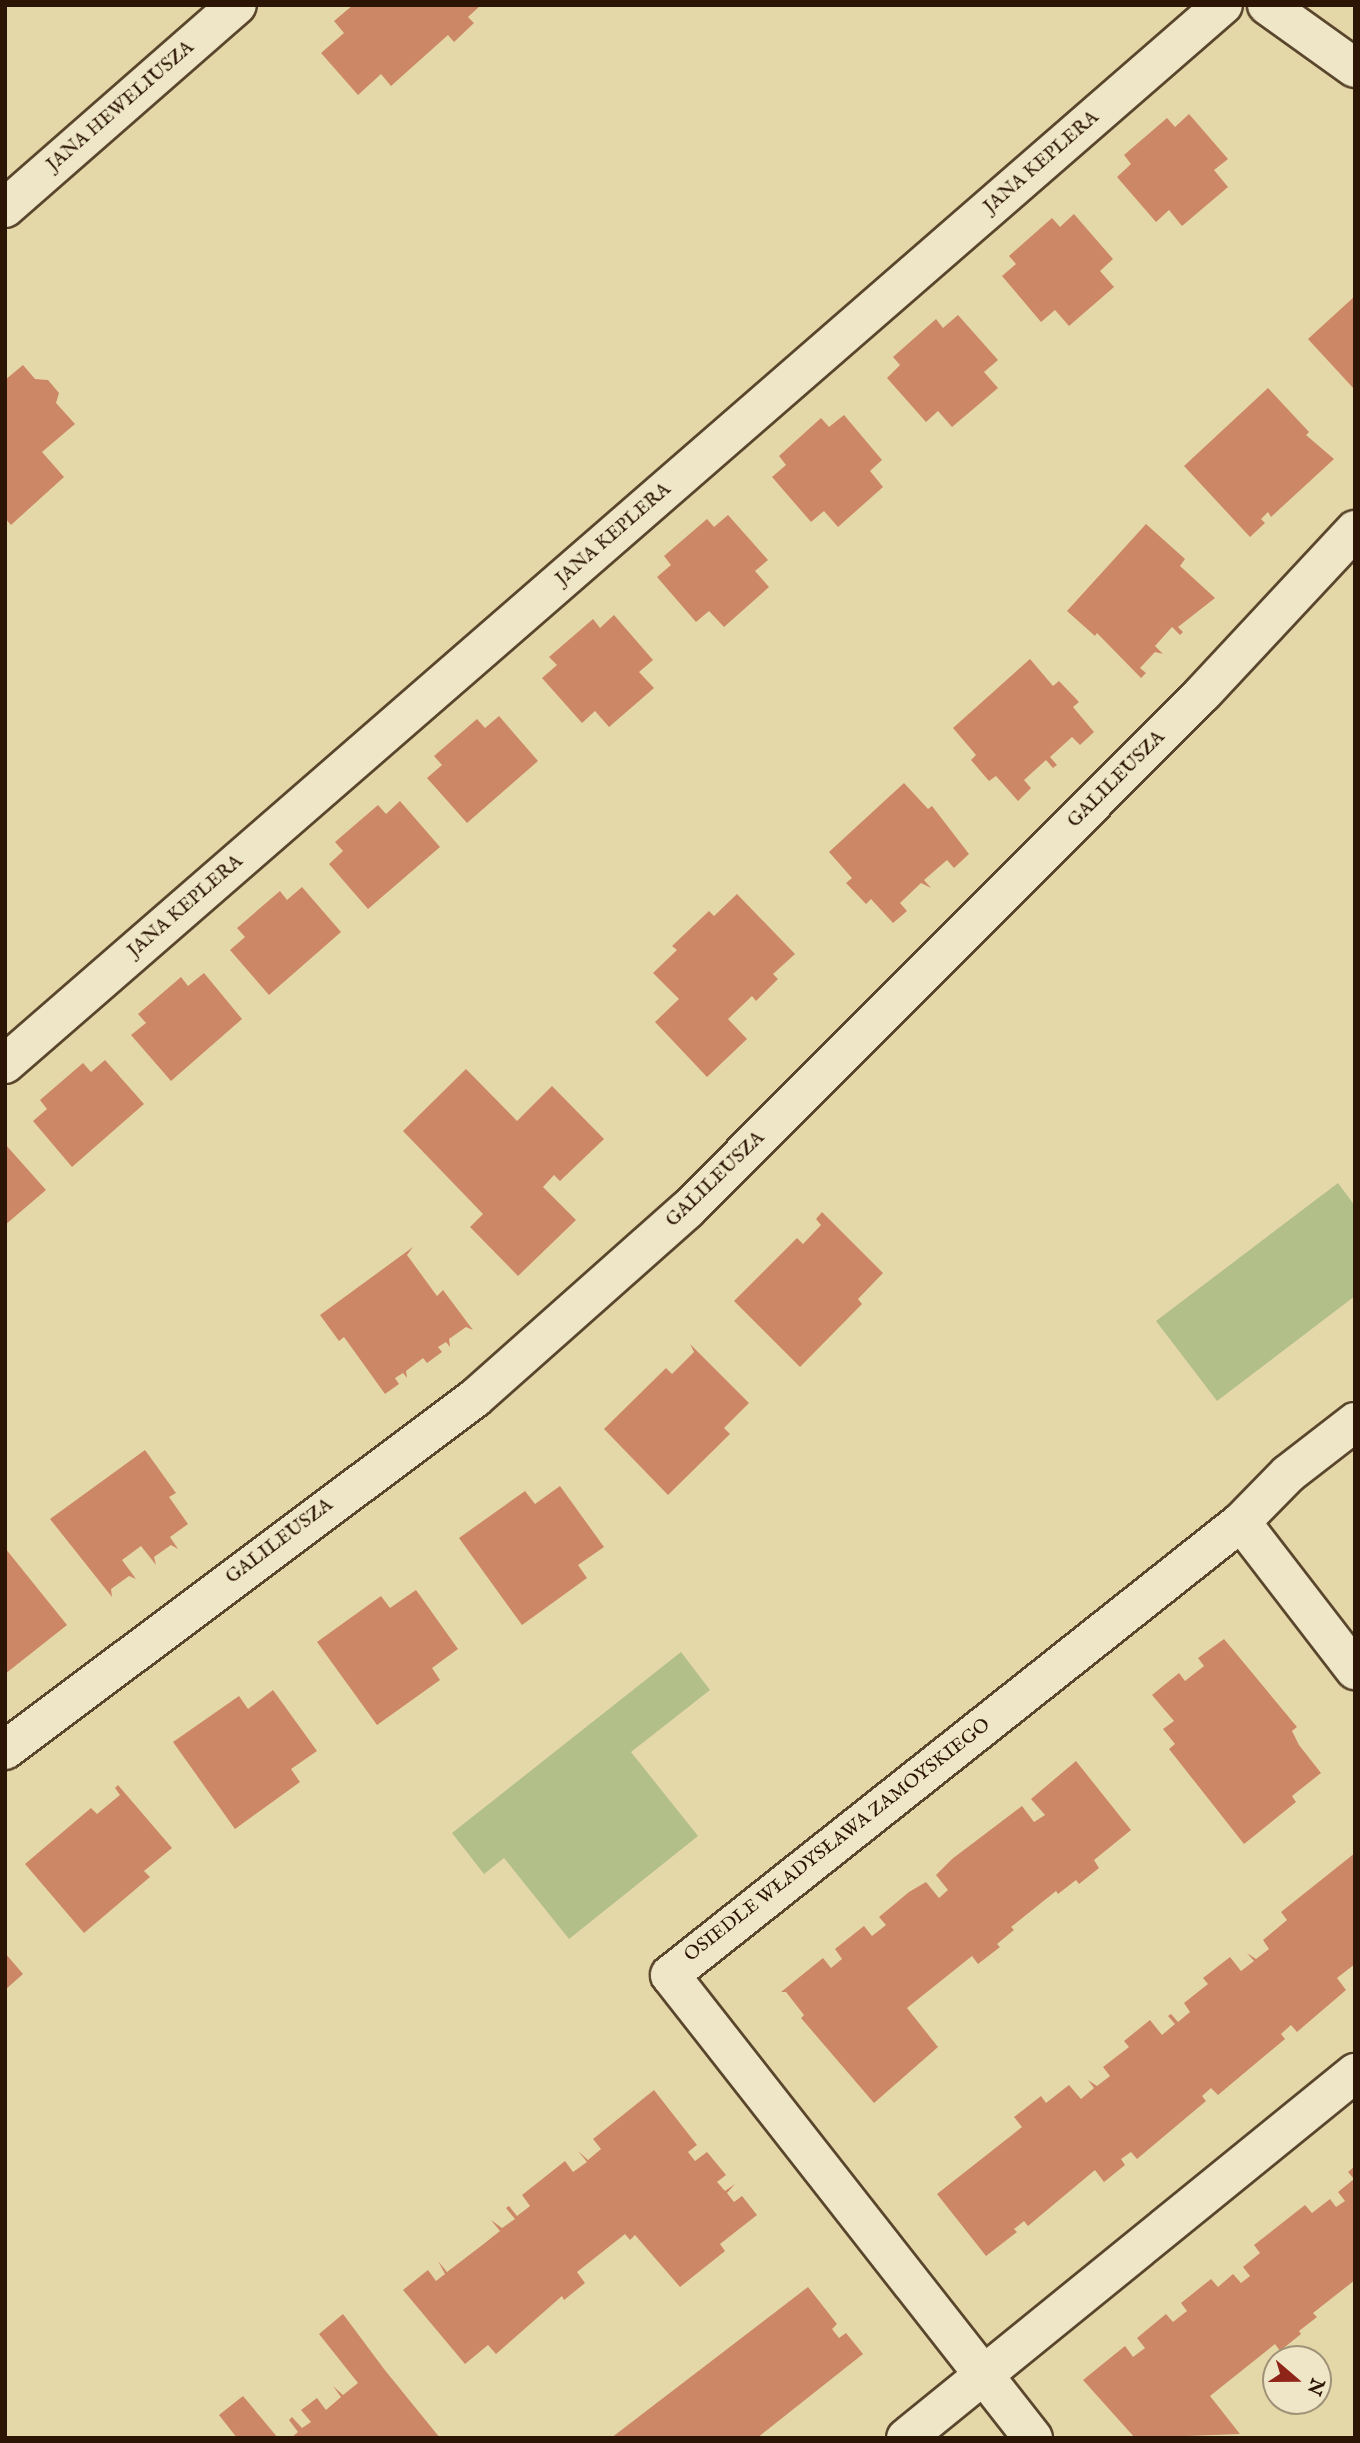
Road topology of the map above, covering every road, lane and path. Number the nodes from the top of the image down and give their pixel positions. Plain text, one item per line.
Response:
1 (237, 5) edge
2 (1223, 5) edge
3 (1267, 5) edge
4 (1355, 68) edge
5 (5, 208) edge
6 (1355, 530) edge
7 (5, 1064) edge
8 (1355, 1422) edge
9 (1241, 1522) junction
10 (1355, 1670) edge
11 (5, 1750) edge
12 (1355, 2073) edge
13 (984, 2375) junction
14 (906, 2438) edge
15 (1033, 2438) edge

1 - 5 street, JANA HEWELIUSZA
2 - 7 street, JANA KEPLERA
3 - 4 street
6 - 11 street, GALILEUSZA
8 - 9 street, OSIEDLE WŁADYSŁAWA ZAMOYSKIEGO
9 - 10 street
9 - 13 street, OSIEDLE WŁADYSŁAWA ZAMOYSKIEGO
12 - 13 street
13 - 14 street
13 - 15 street, OSIEDLE WŁADYSŁAWA ZAMOYSKIEGO

